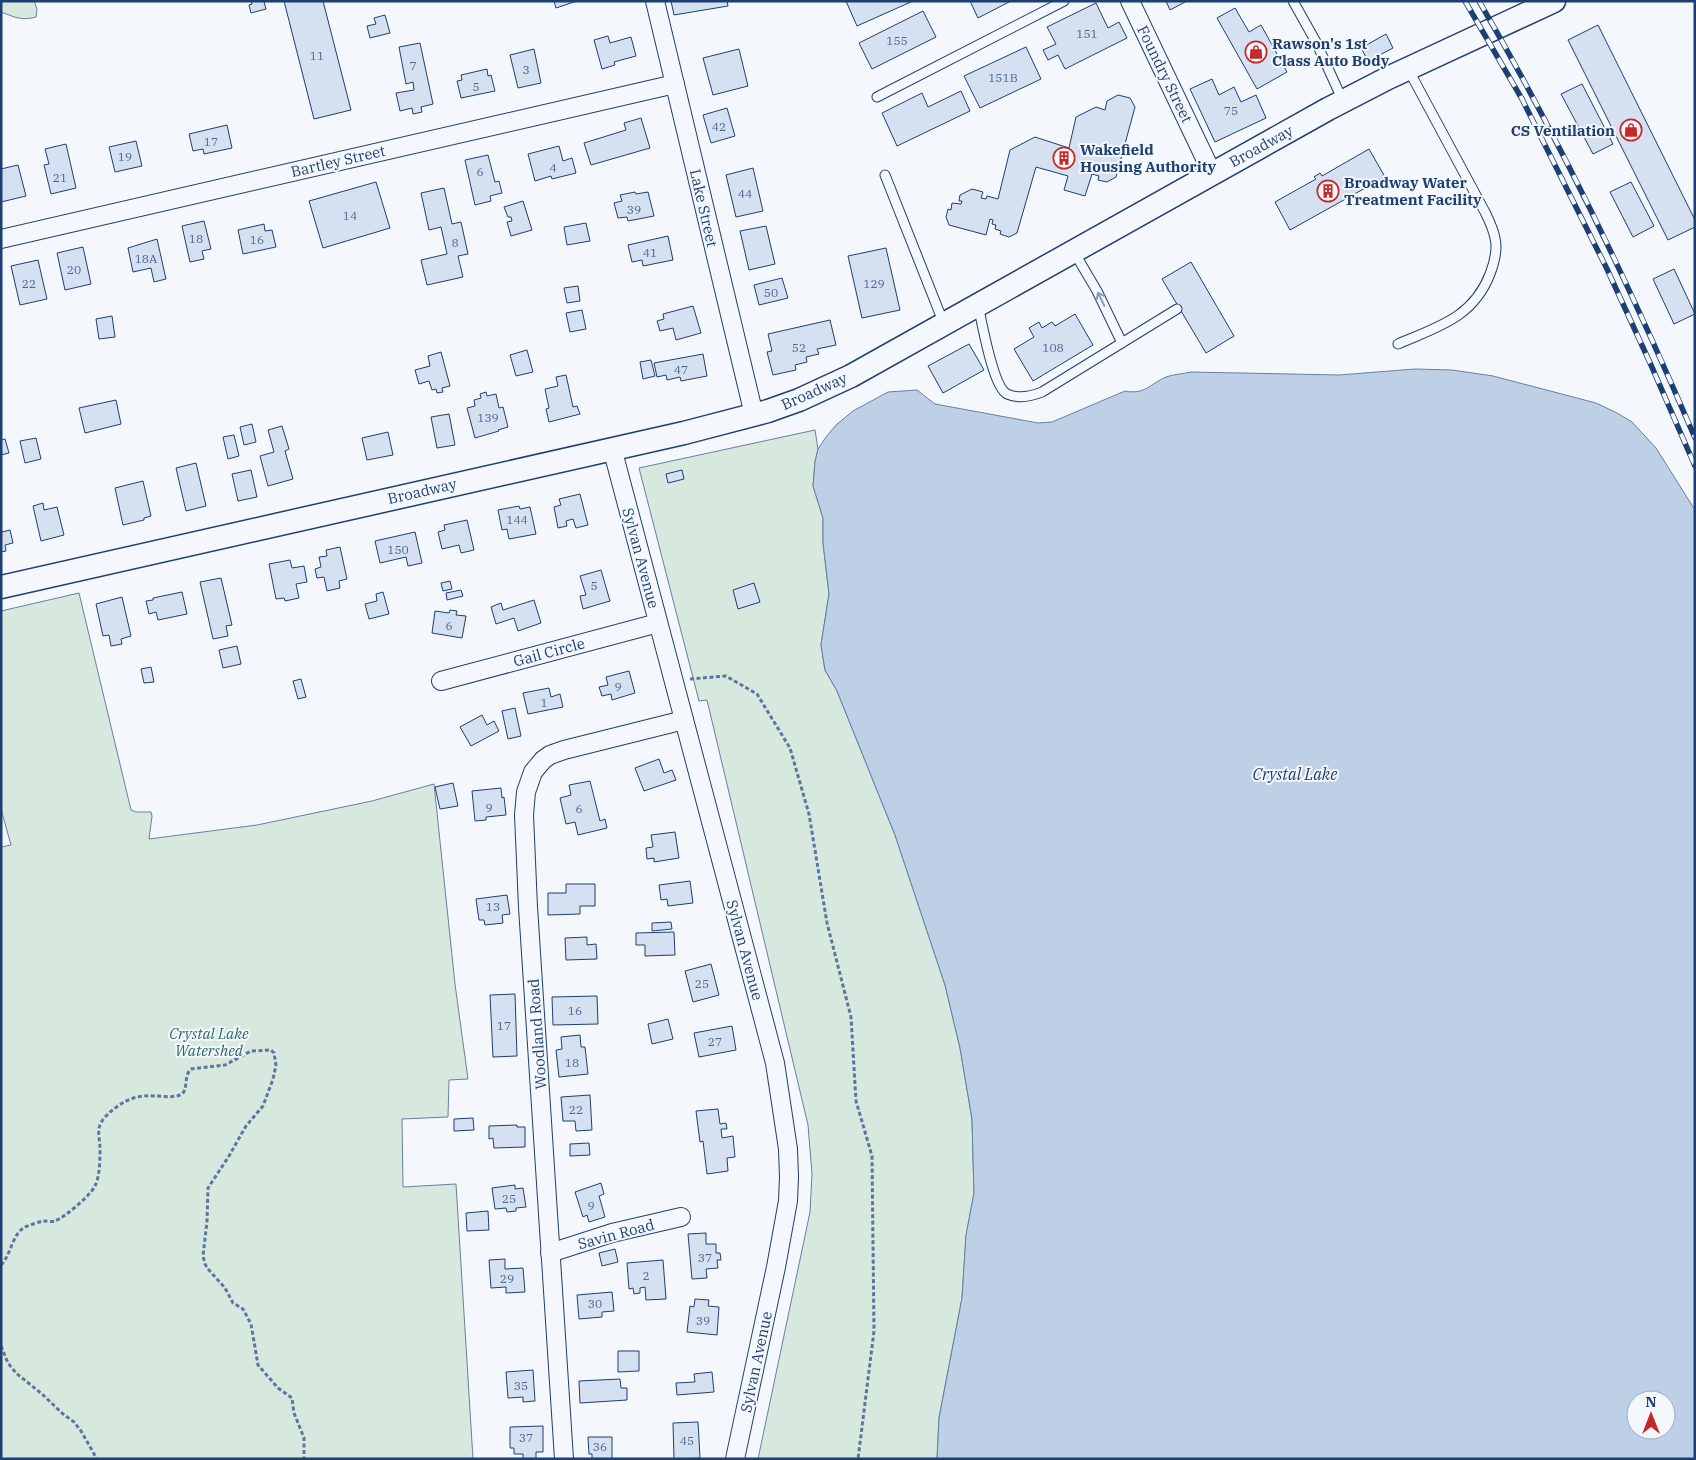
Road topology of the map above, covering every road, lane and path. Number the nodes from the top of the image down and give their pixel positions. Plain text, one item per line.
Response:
1 (654, 1) edge
2 (1064, 1) edge
3 (1130, 1) edge
4 (1293, 1) edge
5 (1554, 1) edge
6 (1408, 69) junction
7 (675, 84) junction
8 (877, 97) dead end
9 (1343, 101) junction
10 (1212, 173) junction
11 (885, 175) dead end
12 (1, 239) edge
13 (1074, 251) junction
14 (978, 305) junction
15 (1177, 309) dead end
16 (944, 324) junction
17 (1122, 343) junction
18 (1398, 344) dead end
19 (754, 415) junction
20 (612, 448) junction
21 (1, 587) edge
22 (658, 623) junction
23 (441, 681) dead end
24 (674, 681) junction
25 (684, 720) junction
26 (681, 1217) dead end
27 (550, 1253) junction
28 (1, 1265) edge
29 (1, 1346) edge
30 (97, 1459) edge
31 (304, 1459) edge
32 (564, 1459) edge
33 (735, 1459) edge
34 (858, 1459) edge

1 - 7 street, Lake Street
2 - 8 lane
3 - 10 street, Foundry Street
4 - 9 lane
5 - 6 street, Broadway
6 - 9 street, Broadway
6 - 18 lane
7 - 12 street, Bartley Street
7 - 19 street, Lake Street
9 - 10 street, Broadway
10 - 13 street, Broadway
11 - 16 lane
13 - 14 street, Broadway
17 -> 13 lane
14 - 16 street, Broadway
14 - 17 lane
15 - 17 lane
16 - 19 street, Broadway
19 - 20 street, Broadway
20 - 21 street, Broadway
20 - 22 street, Sylvan Avenue
22 - 23 street, Gail Circle
22 - 24 street, Sylvan Avenue
24 - 25 street, Sylvan Avenue
24 - 34 path
25 - 27 street, Woodland Road
25 - 33 street, Sylvan Avenue
26 - 27 street, Savin Road
27 - 32 street, Woodland Road
28 - 31 path
29 - 30 path

